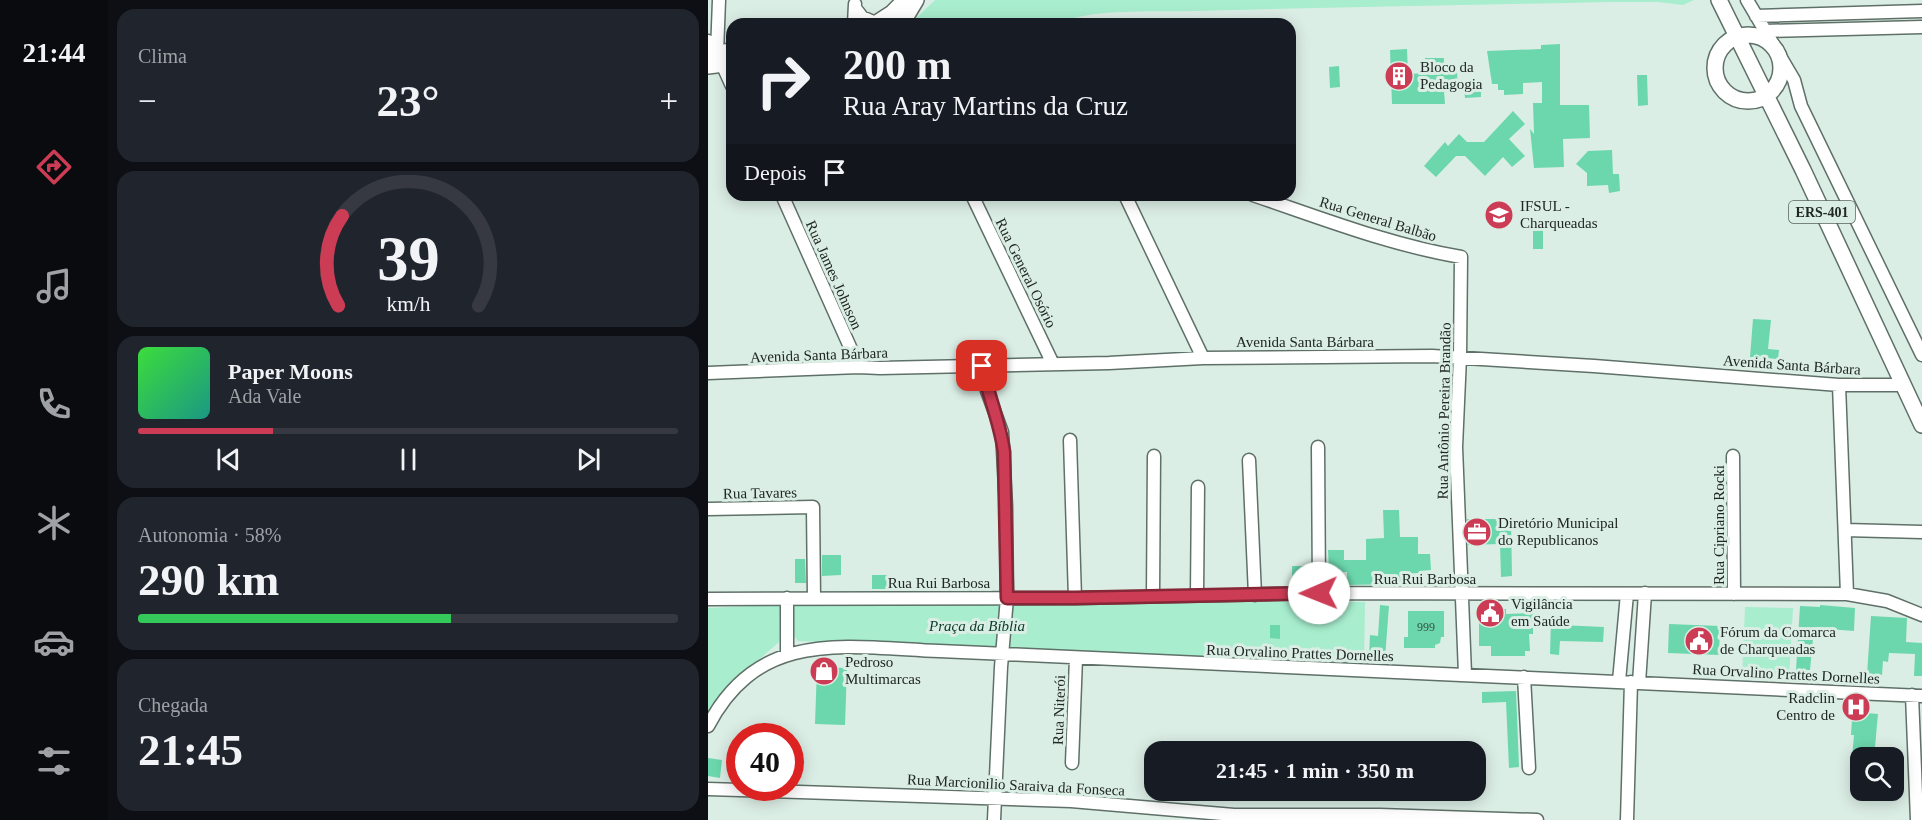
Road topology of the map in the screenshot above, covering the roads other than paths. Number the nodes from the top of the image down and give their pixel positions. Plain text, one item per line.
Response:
1 (719, 0) edge
2 (916, 0) edge
3 (1719, 0) edge
4 (1747, 0) edge
5 (855, 4) edge
6 (1922, 11) edge
7 (905, 13) edge
8 (1756, 16) junction
9 (864, 18) edge
10 (1922, 27) edge
11 (1765, 31) junction
12 (1736, 37) junction
13 (716, 46) edge
14 (1776, 51) junction
15 (726, 71) edge
16 (1767, 96) junction
17 (785, 201) edge
18 (975, 201) edge
19 (1128, 201) edge
20 (1271, 201) edge
21 (1461, 257) joint
22 (1922, 355) edge
23 (1460, 357) junction
24 (1203, 358) junction
25 (1053, 364) junction
26 (982, 366) junction
27 (860, 367) junction
28 (708, 373) edge
29 (1839, 385) junction
30 (1902, 385) junction
31 (1922, 425) edge
32 (1070, 440) dead end
33 (1318, 447) dead end
34 (1154, 456) dead end
35 (1733, 456) dead end
36 (1249, 460) dead end
37 (1198, 487) dead end
38 (708, 509) edge
39 (1845, 530) junction
40 (1922, 532) edge
41 (1319, 593) junction
42 (1646, 593) junction
43 (1462, 594) junction
44 (1627, 594) junction
45 (1734, 594) junction
46 (1847, 594) junction
47 (1197, 595) junction
48 (1255, 595) junction
49 (1154, 596) junction
50 (708, 598) edge
51 (787, 598) junction
52 (814, 598) junction
53 (1007, 598) junction
54 (1075, 598) junction
55 (1922, 615) edge
56 (787, 654) junction
57 (1002, 654) junction
58 (1076, 658) junction
59 (1466, 674) junction
60 (1524, 677) junction
61 (1630, 682) junction
62 (1917, 696) edge
63 (708, 726) edge
64 (1072, 763) dead end
65 (1529, 768) dead end
66 (708, 789) edge
67 (995, 797) junction
68 (1234, 817) edge
69 (1380, 817) edge
70 (1461, 819) edge
71 (994, 820) edge
72 (1537, 820) edge
73 (1627, 820) edge
74 (1917, 820) edge

1 - 13 street
2 - 7 main road
3 - 12 main road, ERS-401
4 - 8 street
5 - 9 street
6 - 8 street
8 - 11 street
10 - 11 street
11 - 14 street
12 - 14 main road
12 - 16 main road, ERS-401
12 - 16 main road
13 - 15 street
14 - 16 main road
14 - 22 street
16 - 30 main road, ERS-401
17 - 27 street, Rua James Johnson
18 - 25 street, Rua General Osório
19 - 24 street
20 - 21 street, Rua General Balbão
21 - 23 street, Rua Antônio Pereira Brandão
23 - 24 street, Avenida Santa Bárbara
23 - 29 street, Avenida Santa Bárbara
23 - 43 street, Rua Antônio Pereira Brandão
24 - 25 street, Avenida Santa Bárbara
25 - 26 street, Avenida Santa Bárbara
26 - 27 street, Avenida Santa Bárbara
26 - 53 street
27 - 28 street, Avenida Santa Bárbara
29 - 30 street, Avenida Santa Bárbara
29 - 39 street
30 - 31 main road, ERS-401
32 - 54 street
33 - 41 street
34 - 49 street
35 - 45 street, Rua Cipriano Rocki
36 - 48 street
37 - 47 street
38 - 52 street, Rua Tavares
39 - 40 street
39 - 46 street
41 - 43 street, Rua Rui Barbosa
41 - 48 street, Rua Rui Barbosa
42 - 44 street, Rua Rui Barbosa
42 - 45 street, Rua Rui Barbosa
42 - 61 street
43 - 44 street, Rua Rui Barbosa
43 - 59 street, Rua Antônio Pereira Brandão
44 - 61 street
45 - 46 street, Rua Rui Barbosa
46 - 55 street, Rua Rui Barbosa
47 - 48 street, Rua Rui Barbosa
47 - 49 street, Rua Rui Barbosa
49 - 54 street, Rua Rui Barbosa
50 - 51 street, Rua Rui Barbosa
51 - 52 street, Rua Rui Barbosa
51 - 56 street
52 - 53 street, Rua Rui Barbosa
53 - 54 street, Rua Rui Barbosa
53 - 57 street
56 - 57 street, Rua Orvalino Prattes Dornelles
56 - 63 street, Rua Orvalino Prattes Dornelles
57 - 58 street, Rua Orvalino Prattes Dornelles
57 - 67 street
58 - 59 street, Rua Orvalino Prattes Dornelles
58 - 64 street, Rua Niterói
59 - 60 street, Rua Orvalino Prattes Dornelles
60 - 61 street, Rua Orvalino Prattes Dornelles
60 - 65 street
61 - 62 street, Rua Orvalino Prattes Dornelles
61 - 73 street
62 - 74 street
66 - 67 street, Rua Marcionilio Saraiva da Fonseca
67 - 68 street, Rua Marcionilio Saraiva da Fonseca
67 - 71 street
68 - 69 street, Rua Marcionilio Saraiva da Fonseca
69 - 70 street, Rua Marcionilio Saraiva da Fonseca
70 - 72 street, Rua Marcionilio Saraiva da Fonseca

